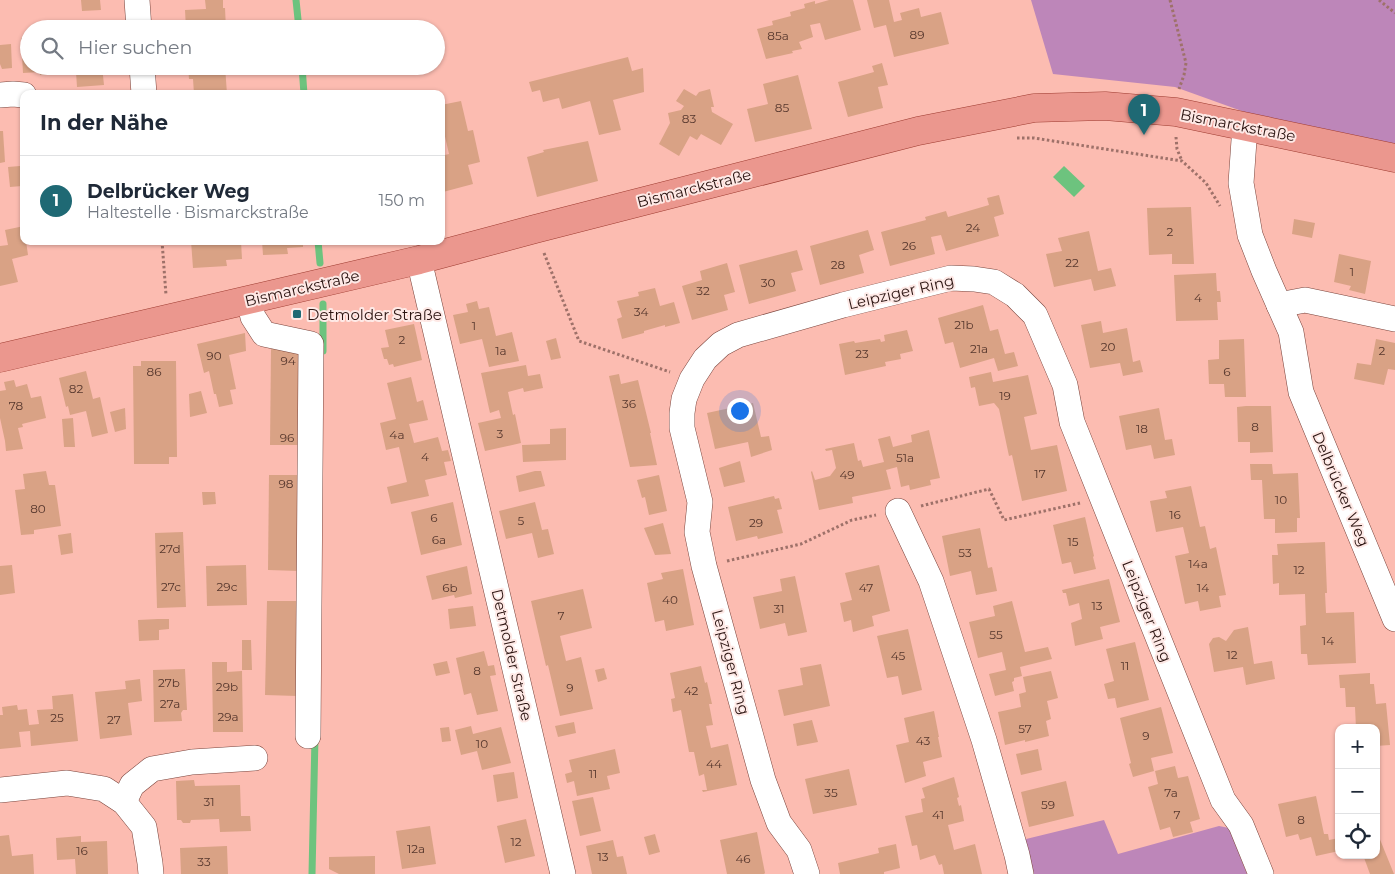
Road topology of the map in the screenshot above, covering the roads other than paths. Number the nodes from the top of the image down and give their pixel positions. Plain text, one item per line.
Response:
1 (137, 0) edge
2 (138, 20) edge
3 (143, 75) edge
4 (144, 90) edge
5 (0, 95) edge
6 (20, 95) edge
7 (1245, 126) junction
8 (1395, 158) edge
9 (419, 260) junction
10 (249, 300) junction
11 (1279, 305) junction
12 (1395, 319) edge
13 (0, 358) edge
14 (898, 511) dead end
15 (1395, 620) edge
16 (308, 736) dead end
17 (254, 758) dead end
18 (0, 790) edge
19 (124, 802) junction
20 (151, 874) edge
21 (563, 874) edge
22 (807, 874) edge
23 (1021, 874) edge
24 (1261, 874) edge

1 - 2 street
3 - 4 street
5 - 6 street
7 - 8 main road, Bismarckstraße
7 - 9 main road, Bismarckstraße
7 - 11 street, Delbrücker Weg
9 - 10 main road, Bismarckstraße
9 - 21 street, Detmolder Straße
10 - 13 main road, Bismarckstraße
10 - 16 street
11 - 12 street
11 - 15 street, Delbrücker Weg
14 - 23 street
17 - 19 street
18 - 19 street
19 - 20 street
22 - 24 street, Leipziger Ring

